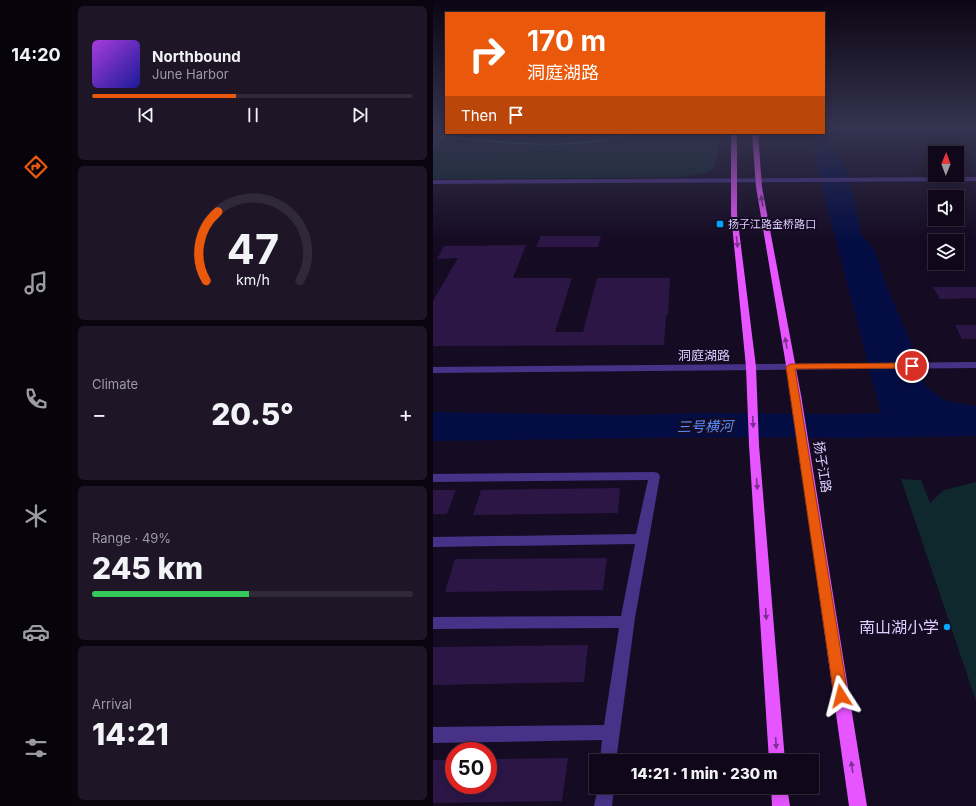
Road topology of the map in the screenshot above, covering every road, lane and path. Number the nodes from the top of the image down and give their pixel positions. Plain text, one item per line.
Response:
1 (735, 166) edge
2 (758, 166) edge
3 (976, 179) edge
4 (433, 182) edge
5 (759, 183) junction
6 (855, 183) junction
7 (735, 184) junction
8 (976, 185) edge
9 (433, 189) edge
10 (976, 365) edge
11 (751, 367) junction
12 (790, 367) junction
13 (433, 370) edge
14 (433, 478) edge
15 (642, 539) junction
16 (433, 542) edge
17 (627, 622) junction
18 (433, 623) edge
19 (611, 732) junction
20 (433, 735) edge
21 (609, 754) edge
22 (776, 754) edge
23 (605, 794) edge
24 (780, 794) edge
25 (603, 806) edge
26 (781, 806) edge
27 (858, 806) edge

1 - 7 main road
2 - 5 main road, 扬子江路
3 - 6 street
4 - 7 street
5 - 6 street
5 - 7 street
12 -> 5 main road, 扬子江路
6 - 8 street
7 - 9 street
7 -> 11 main road
10 - 12 street, 洞庭湖路
11 - 12 street, 洞庭湖路
11 - 13 street, 洞庭湖路
11 -> 22 main road
27 -> 12 main road, 扬子江路
14 - 15 street
15 - 16 street
15 - 17 street
17 - 18 street
17 - 19 street
19 - 20 street
19 - 21 street
23 - 25 street
24 - 26 main road

